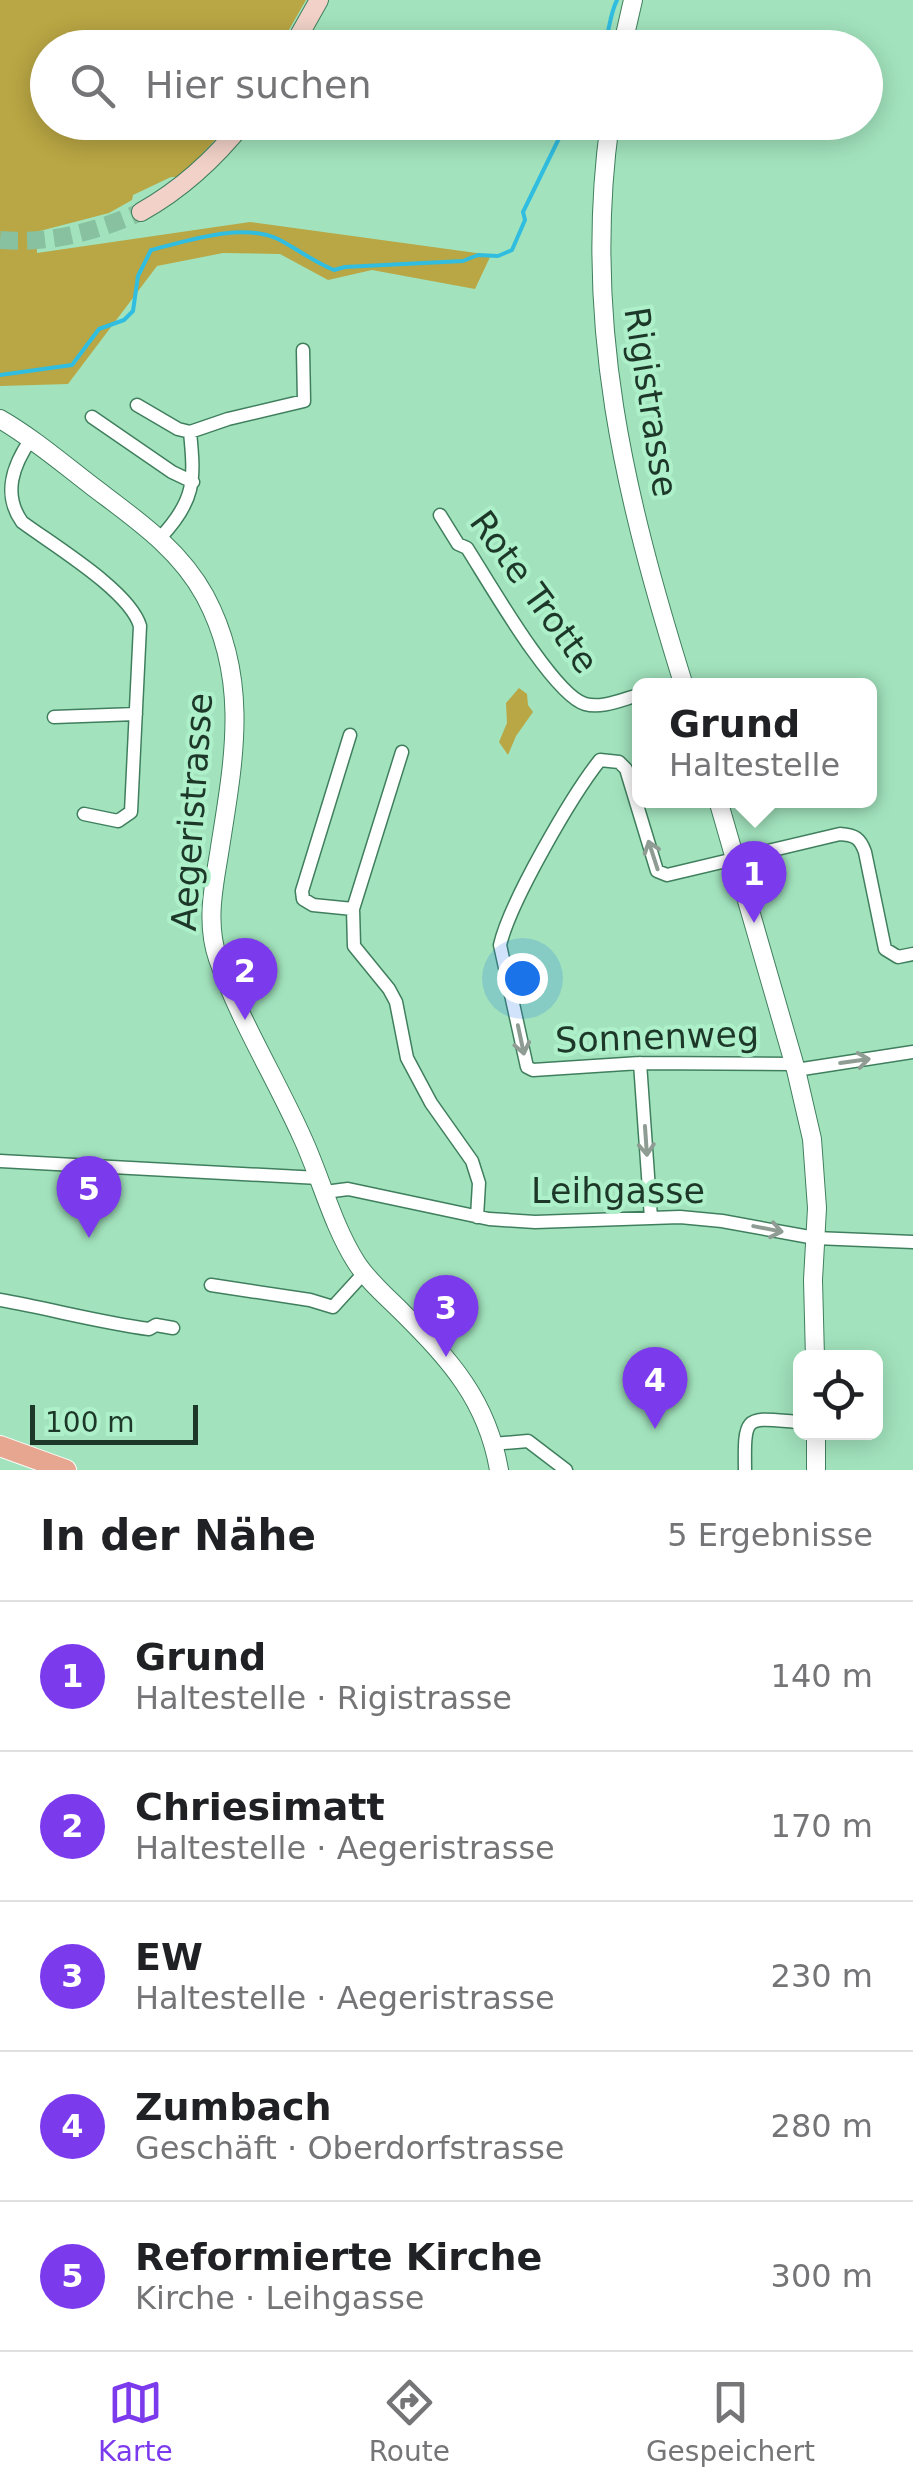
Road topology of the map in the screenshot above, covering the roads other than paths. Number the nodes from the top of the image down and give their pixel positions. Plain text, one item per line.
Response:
1 (319, 0) edge
2 (633, 0) edge
3 (302, 30) edge
4 (626, 30) edge
5 (228, 140) edge
6 (608, 140) edge
7 (140, 212) tunnel mouth
8 (303, 350) dead end
9 (137, 405) dead end
10 (92, 417) dead end
11 (0, 419) edge
12 (190, 432) junction
13 (31, 439) junction
14 (193, 482) junction
15 (440, 515) dead end
16 (160, 538) junction
17 (677, 678) edge
18 (632, 697) edge
19 (136, 714) junction
20 (54, 718) dead end
21 (350, 735) dead end
22 (402, 752) dead end
23 (632, 789) edge
24 (638, 808) edge
25 (720, 808) edge
26 (84, 814) dead end
27 (736, 860) junction
28 (354, 909) junction
29 (913, 954) edge
30 (913, 1052) edge
31 (640, 1063) junction
32 (795, 1067) junction
33 (0, 1161) edge
34 (322, 1185) junction
35 (477, 1216) junction
36 (651, 1218) junction
37 (815, 1238) junction
38 (913, 1242) edge
39 (364, 1274) junction
40 (211, 1286) dead end
41 (0, 1300) edge
42 (173, 1328) dead end
43 (814, 1350) edge
44 (793, 1422) edge
45 (816, 1440) edge
46 (492, 1444) junction
47 (0, 1446) edge
48 (66, 1470) edge
49 (498, 1470) edge
50 (566, 1470) edge
51 (745, 1470) edge
52 (816, 1470) edge

1 - 3 main road
2 - 4 street
5 - 7 main road
6 - 17 street, Rigistrasse
8 - 12 street
9 - 12 street
10 - 14 street
11 - 13 street, Aegeristrasse
12 - 14 street
13 - 16 street, Aegeristrasse
13 - 19 street
14 - 16 street
15 - 18 street, Rote Trotte
16 - 34 street, Aegeristrasse
19 - 20 street
19 - 26 street
21 - 28 street
22 - 28 street
23 -> 31 street, Sonnenweg
27 -> 24 street, Sonnenweg
25 - 27 street
27 - 29 street
27 - 32 street
28 - 35 street
32 -> 30 street, Sonnenweg
31 - 32 street, Sonnenweg
31 -> 36 street
32 - 37 street
33 - 34 street, Leihgasse
34 - 35 street, Leihgasse
34 - 39 street, Aegeristrasse
35 - 36 street, Leihgasse
36 -> 37 street, Leihgasse
37 - 38 street, Leihgasse
37 - 43 street
39 - 40 street
39 - 46 street, Aegeristrasse
41 - 42 street
44 - 51 street
45 - 52 street
46 - 49 street, Aegeristrasse
46 - 50 street
47 - 48 main road

